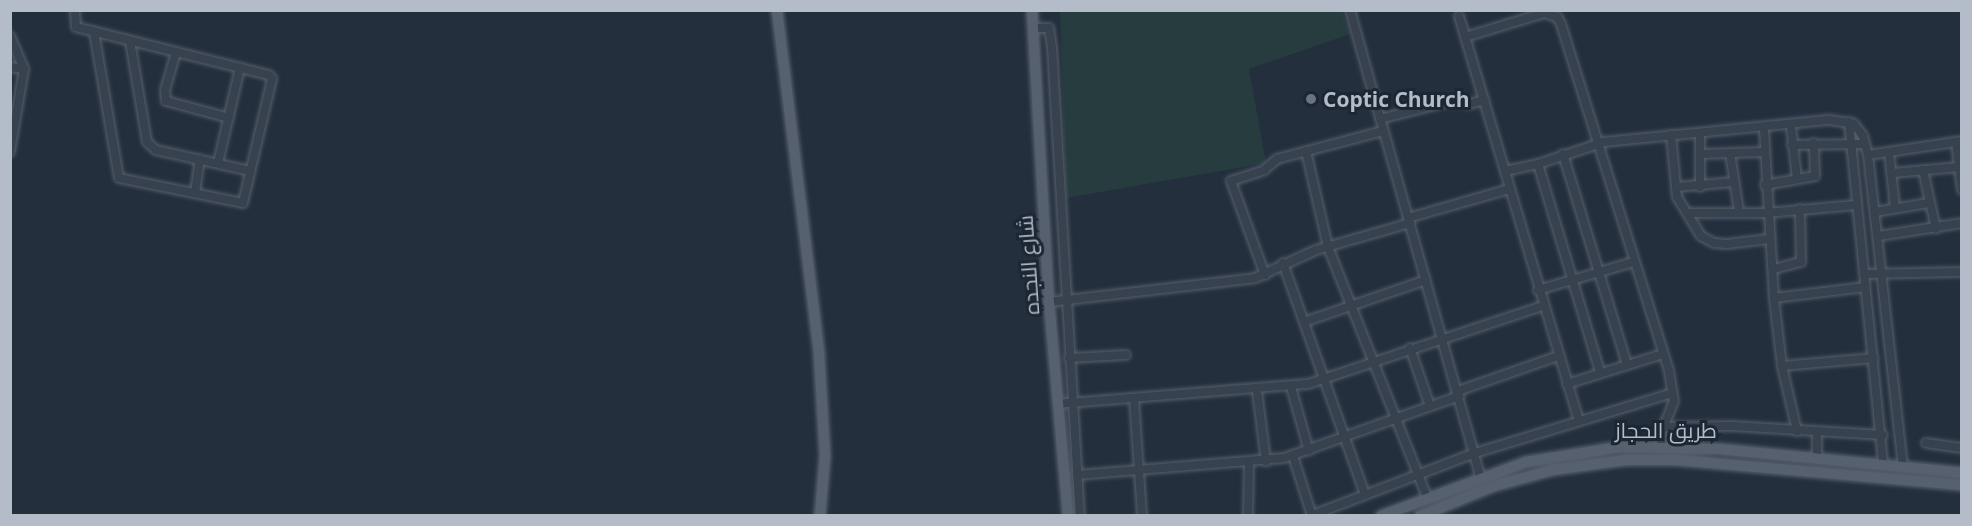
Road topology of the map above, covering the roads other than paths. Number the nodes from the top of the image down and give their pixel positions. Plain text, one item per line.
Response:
1 (75, 10) edge
2 (777, 10) edge
3 (1032, 10) edge
4 (1350, 10) edge
5 (1459, 16) dead end
6 (1032, 28) junction
7 (94, 32) junction
8 (10, 36) edge
9 (1466, 37) junction
10 (130, 41) junction
11 (176, 52) junction
12 (10, 67) edge
13 (240, 68) junction
14 (24, 69) junction
15 (1484, 100) junction
16 (229, 118) junction
17 (1380, 119) junction
18 (1849, 122) junction
19 (1791, 126) junction
20 (1764, 129) junction
21 (1383, 131) junction
22 (1700, 133) junction
23 (1671, 135) junction
24 (1959, 141) edge
25 (1599, 143) junction
26 (1814, 143) junction
27 (1865, 144) junction
28 (1792, 145) junction
29 (1852, 145) junction
30 (11, 147) edge
31 (1306, 151) junction
32 (10, 152) edge
33 (1763, 152) junction
34 (1889, 152) junction
35 (1730, 153) junction
36 (1563, 154) junction
37 (1702, 154) junction
38 (1868, 154) junction
39 (200, 159) junction
40 (218, 163) junction
41 (1538, 164) junction
42 (1959, 167) junction
43 (1923, 170) junction
44 (250, 171) junction
45 (1505, 171) junction
46 (1893, 173) junction
47 (1797, 180) junction
48 (1734, 182) junction
49 (1765, 185) junction
50 (1676, 187) junction
51 (1700, 187) junction
52 (1509, 189) junction
53 (1962, 190) edge
54 (195, 192) junction
55 (1928, 203) junction
56 (1856, 205) junction
57 (1895, 207) junction
58 (1800, 209) junction
59 (1739, 211) junction
60 (1875, 212) junction
61 (1687, 213) junction
62 (1767, 213) junction
63 (1409, 220) junction
64 (1962, 223) edge
65 (1936, 230) junction
66 (1879, 236) junction
67 (1769, 239) junction
68 (1328, 247) junction
69 (1633, 262) junction
70 (1283, 263) junction
71 (1774, 269) junction
72 (1599, 272) junction
73 (1962, 272) edge
74 (1883, 273) junction
75 (1864, 274) junction
76 (1265, 275) junction
77 (1572, 279) junction
78 (1426, 280) junction
79 (1865, 287) junction
80 (1538, 290) junction
81 (1774, 298) junction
82 (1065, 300) junction
83 (1050, 302) junction
84 (1354, 305) junction
85 (1542, 306) junction
86 (1304, 322) junction
87 (1442, 337) junction
88 (1410, 348) junction
89 (1663, 354) junction
90 (1126, 356) dead end
91 (1558, 356) junction
92 (1069, 358) junction
93 (1874, 358) junction
94 (1376, 361) junction
95 (1627, 364) junction
96 (1782, 366) junction
97 (1600, 372) junction
98 (1325, 380) junction
99 (1567, 384) junction
100 (1291, 387) junction
101 (1257, 391) junction
102 (1672, 393) junction
103 (1458, 394) junction
104 (1134, 398) junction
105 (1072, 403) junction
106 (1057, 405) junction
107 (1430, 406) junction
108 (1398, 418) junction
109 (1579, 421) junction
110 (1663, 427) junction
111 (1797, 431) junction
112 (1817, 434) junction
113 (1882, 435) junction
114 (1345, 438) junction
115 (1926, 443) dead end
116 (1661, 446) junction
117 (1962, 448) edge
118 (1309, 451) junction
119 (1475, 453) junction
120 (1293, 456) junction
121 (1817, 457) junction
122 (1266, 461) junction
123 (1249, 462) junction
124 (1883, 464) junction
125 (1903, 467) junction
126 (1139, 470) junction
127 (1962, 473) edge
128 (1420, 474) junction
129 (1077, 475) junction
130 (1481, 478) junction
131 (1962, 485) edge
132 (1365, 495) junction
133 (1427, 497) junction
134 (1311, 515) edge
135 (820, 516) edge
136 (1068, 516) edge
137 (1080, 516) edge
138 (1142, 516) edge
139 (1248, 516) edge
140 (1381, 516) edge
141 (1420, 516) edge

1 - 7 street
2 - 135 main road
3 - 6 main road, شارع النجده
4 - 17 street
5 - 9 street
6 - 82 street
6 - 83 main road, شارع النجده
7 - 10 street
7 - 54 street
8 - 14 street
9 - 15 street
9 - 25 street
10 - 11 street
10 - 39 street
11 - 13 street
11 - 16 street
12 - 14 street
13 - 16 street
13 - 44 street
14 - 30 street
15 - 17 street
15 - 45 street
16 - 40 street
17 - 21 street
18 - 19 street
18 - 27 street
18 - 29 street
19 - 20 street
19 - 28 street
20 - 22 street
20 - 33 street
21 - 31 street
21 - 63 street
22 - 23 street
22 - 37 street
23 - 25 street
23 - 50 street
24 - 34 street
24 - 42 street
25 - 36 street
25 - 69 street
26 - 28 street
26 - 29 street
26 - 47 street
27 - 29 street
27 - 38 street
28 - 47 street
29 - 56 street
30 - 32 street
31 - 68 street
31 - 76 street
33 - 35 street
33 - 49 street
34 - 38 street
34 - 46 street
35 - 37 street
35 - 48 street
36 - 41 street
36 - 72 street
37 - 51 street
38 - 60 street
39 - 40 street
39 - 54 street
40 - 44 street
41 - 45 street
41 - 77 street
42 - 43 street
42 - 53 street
43 - 46 street
43 - 55 street
44 - 54 street
45 - 52 street
46 - 57 street
47 - 49 street
48 - 51 street
48 - 59 street
49 - 62 street
50 - 51 street
50 - 61 street
52 - 63 street
52 - 80 street
55 - 57 street
55 - 65 street
56 - 58 street
56 - 75 street
57 - 60 street
58 - 62 street
58 - 71 street
59 - 61 street
59 - 62 street
60 - 66 street
61 - 67 street
62 - 67 street
63 - 68 street
63 - 78 street
64 - 65 street
65 - 66 street
66 - 74 street
67 - 71 street
68 - 70 street
68 - 84 street
69 - 72 street
69 - 89 street
70 - 76 street
70 - 86 street
71 - 81 street
72 - 77 street
72 - 95 street
73 - 74 street
74 - 75 street
74 - 125 street
75 - 79 street
76 - 82 street
77 - 80 street
77 - 97 street
78 - 84 street
78 - 87 street
79 - 81 street
79 - 93 street
80 - 85 street
81 - 96 street
82 - 83 street
82 - 92 street
83 - 106 main road, شارع النجده
84 - 86 street
84 - 94 street
85 - 87 street
85 - 91 street
86 - 98 street
87 - 88 street
87 - 103 street
88 - 94 street
88 - 107 street
89 - 95 street
89 - 102 street
90 - 92 street
91 - 99 street
91 - 103 street
92 - 105 street
93 - 96 street
93 - 113 street
94 - 98 street
94 - 108 street
95 - 97 street
96 - 111 street
97 - 99 street
98 - 100 street
98 - 114 street
99 - 109 street
100 - 101 street
100 - 118 street
101 - 104 street
101 - 122 street
102 - 109 street
102 - 110 street
103 - 107 street
103 - 119 street
104 - 105 street
104 - 126 street
105 - 106 street
105 - 129 street
106 - 136 main road, شارع النجده
107 - 108 street
108 - 114 street
108 - 128 street
109 - 119 street
110 - 111 street
110 - 116 street
111 - 112 street
112 - 113 street
112 - 121 street
113 - 124 street
114 - 118 street
114 - 132 street
115 - 117 street
116 - 121 main road, طريق الحجاز
116 - 130 main road, طريق الحجاز
118 - 120 street
119 - 128 street
119 - 130 street
120 - 122 street
120 - 134 street
121 - 124 main road, طريق الحجاز
122 - 123 street
123 - 126 street
123 - 139 street
124 - 125 main road, طريق الحجاز
125 - 127 main road, طريق الحجاز
126 - 129 street
126 - 138 street
128 - 132 street
128 - 133 street
129 - 137 street
130 - 133 main road, طريق الحجاز
131 - 141 main road, طريق الحجاز
132 - 134 street
133 - 140 main road, طريق الحجاز

